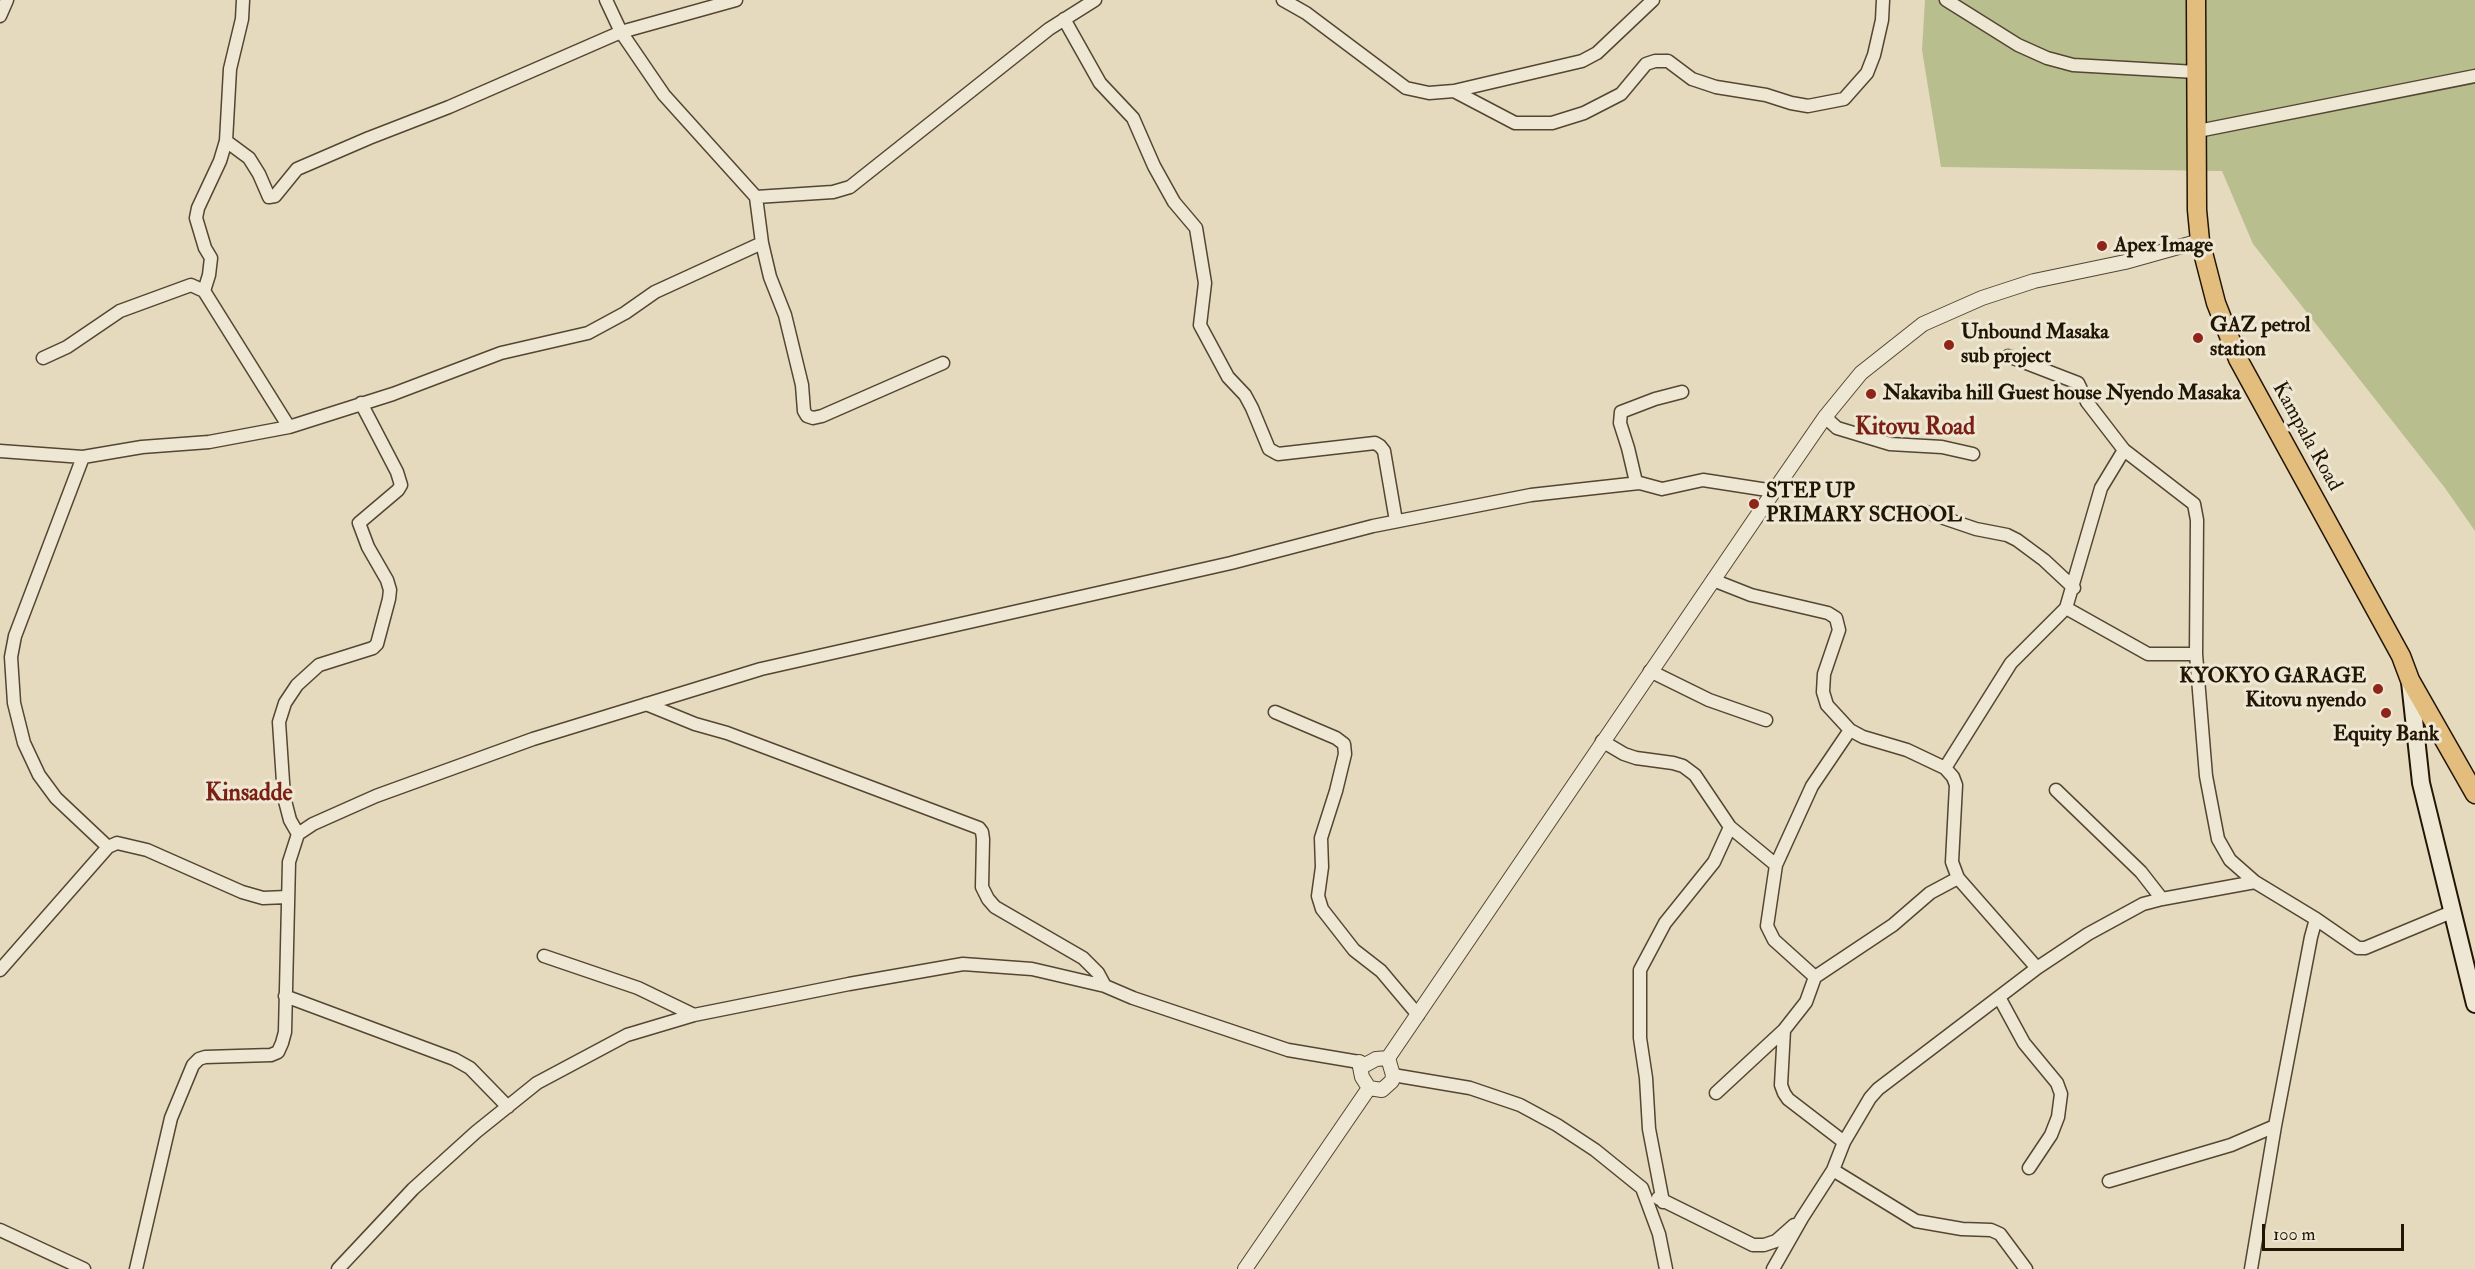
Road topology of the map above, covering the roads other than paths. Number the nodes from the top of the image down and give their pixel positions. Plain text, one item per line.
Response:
1 (7, 0) edge
2 (243, 0) edge
3 (606, 0) edge
4 (736, 0) edge
5 (1095, 0) edge
6 (1282, 0) edge
7 (1653, 0) edge
8 (1883, 0) edge
9 (1946, 0) edge
10 (2196, 0) edge
11 (0, 16) edge
12 (1064, 20) junction
13 (621, 32) junction
14 (2196, 72) junction
15 (2475, 76) edge
16 (1454, 91) junction
17 (2198, 131) junction
18 (226, 141) junction
19 (756, 197) junction
20 (2200, 241) junction
21 (762, 243) junction
22 (204, 291) junction
23 (2008, 356) dead end
24 (43, 358) dead end
25 (943, 363) dead end
26 (1682, 393) dead end
27 (361, 403) junction
28 (1825, 417) junction
29 (289, 427) junction
30 (2124, 450) junction
31 (0, 451) edge
32 (1973, 454) dead end
33 (83, 457) junction
34 (1639, 483) junction
35 (1774, 491) junction
36 (1926, 512) dead end
37 (1396, 521) junction
38 (1713, 580) junction
39 (2074, 588) junction
40 (2066, 608) junction
41 (2196, 654) junction
42 (1650, 671) junction
43 (2410, 681) junction
44 (646, 704) junction
45 (1275, 712) dead end
46 (1766, 720) dead end
47 (1850, 730) junction
48 (1602, 741) junction
49 (1945, 768) junction
50 (2056, 790) dead end
51 (2475, 794) edge
52 (1730, 827) junction
53 (298, 834) junction
54 (108, 847) junction
55 (1776, 865) junction
56 (1958, 878) junction
57 (2255, 882) junction
58 (287, 897) junction
59 (2162, 898) junction
60 (2454, 911) junction
61 (2316, 919) junction
62 (544, 956) dead end
63 (2037, 968) junction
64 (0, 970) edge
65 (1815, 977) junction
66 (1105, 986) junction
67 (285, 996) junction
68 (1999, 997) junction
69 (2475, 1004) edge
70 (1418, 1015) junction
71 (694, 1016) junction
72 (1784, 1030) junction
73 (1388, 1058) junction
74 (1359, 1062) junction
75 (1394, 1075) junction
76 (1369, 1088) junction
77 (1716, 1093) dead end
78 (508, 1107) junction
79 (2275, 1126) junction
80 (1844, 1142) junction
81 (2029, 1168) dead end
82 (1833, 1170) junction
83 (2109, 1181) dead end
84 (1642, 1188) junction
85 (1663, 1202) junction
86 (1802, 1218) junction
87 (0, 1230) edge
88 (84, 1269) edge
89 (136, 1269) edge
90 (338, 1269) edge
91 (1245, 1269) edge
92 (1666, 1269) edge
93 (1773, 1269) edge
94 (2026, 1269) edge
95 (2251, 1269) edge

1 - 11 street
2 - 18 street
3 - 13 street
4 - 13 street
5 - 12 street
6 - 16 street
7 - 16 street
8 - 16 street
9 - 14 street
10 - 14 main road, Kampala Road
12 - 19 street
12 - 37 street
13 - 18 street
13 - 19 street
14 - 17 main road, Kampala Road
15 - 17 street
17 - 20 main road, Kampala Road
18 - 22 street
19 - 21 street
20 - 28 street
20 - 43 main road, Kampala Road
21 - 25 street
21 - 27 street
22 - 24 street
22 - 29 street
23 - 30 street
26 - 34 street
27 - 29 street
27 - 53 street
28 - 32 street
28 - 35 street
29 - 33 street
30 - 39 street
30 - 41 street
31 - 33 street
33 - 54 street
34 - 35 street
34 - 37 street
35 - 38 street
36 - 39 street
37 - 44 street
38 - 42 street
38 - 47 street
39 - 40 street
40 - 41 street
40 - 49 street
41 - 57 street
42 - 46 street
42 - 48 street
43 - 51 main road, Kampala Road
43 - 60 main road
44 - 53 street
44 - 66 street
45 - 70 street
47 - 49 street
47 - 55 street
48 - 52 street
48 - 70 street
49 - 56 street
50 - 59 street
52 - 55 street
52 - 85 street
53 - 58 street
54 - 58 street
54 - 64 street
55 - 65 street
56 - 63 street
56 - 65 street
57 - 59 street
57 - 61 street
58 - 67 street
59 - 63 street
60 - 61 street
60 - 69 main road
61 - 79 street
62 - 71 street
63 - 68 street
65 - 72 street
66 - 71 street
66 - 74 street
67 - 78 street
67 - 89 street
68 - 80 street
68 - 81 street
70 - 73 street
71 - 78 street
72 - 77 street
72 - 80 street
73 - 74 street
73 - 75 street
74 - 76 street
75 - 76 street
75 - 84 street
76 - 91 street
78 - 90 street
79 - 83 street
79 - 95 street
80 - 82 street
82 - 86 street
82 - 94 street
84 - 85 street
84 - 92 street
85 - 86 street
86 - 93 street
87 - 88 street

